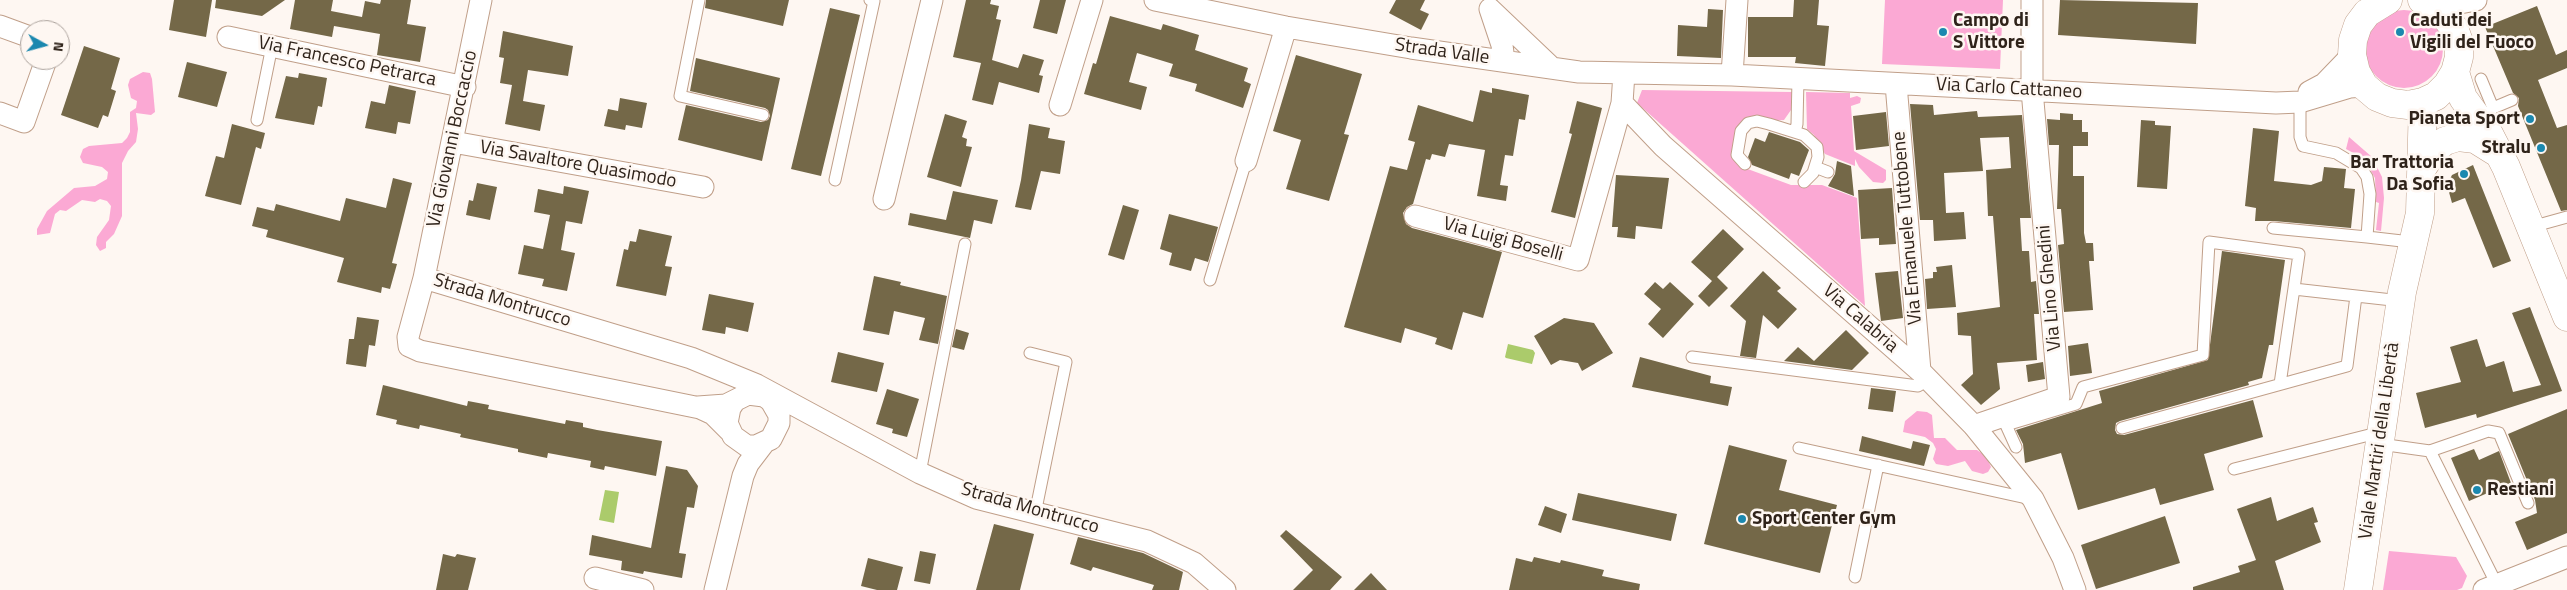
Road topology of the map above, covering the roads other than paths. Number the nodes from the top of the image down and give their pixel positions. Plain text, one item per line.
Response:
1 (482, 0) edge
2 (699, 0) edge
3 (870, 0) edge
4 (932, 0) edge
5 (1092, 0) edge
6 (1155, 0) edge
7 (1736, 0) edge
8 (2032, 0) edge
9 (2476, 0) edge
10 (2383, 1) edge
11 (2428, 2) edge
12 (1487, 4) edge
13 (0, 26) edge
14 (1286, 27) junction
15 (20, 33) edge
16 (228, 37) dead end
17 (272, 46) junction
18 (2352, 55) junction
19 (1504, 61) junction
20 (1551, 67) junction
21 (42, 70) edge
22 (2455, 72) junction
23 (1624, 73) junction
24 (1732, 75) junction
25 (1798, 79) junction
26 (2481, 79) dead end
27 (1896, 84) junction
28 (2364, 86) junction
29 (465, 87) junction
30 (2032, 90) junction
31 (2429, 99) junction
32 (2512, 100) dead end
33 (2294, 102) junction
34 (1622, 103) junction
35 (2392, 103) junction
36 (1060, 105) dead end
37 (0, 113) edge
38 (763, 115) dead end
39 (2487, 115) junction
40 (257, 120) dead end
41 (1794, 132) junction
42 (452, 142) junction
43 (2500, 154) junction
44 (1246, 161) joint
45 (1745, 164) dead end
46 (1815, 167) junction
47 (2422, 167) junction
48 (1828, 172) dead end
49 (835, 180) dead end
50 (1804, 182) dead end
51 (704, 187) dead end
52 (884, 199) dead end
53 (1415, 216) dead end
54 (2567, 217) edge
55 (2530, 227) junction
56 (2273, 228) dead end
57 (2367, 237) junction
58 (2402, 241) junction
59 (965, 244) dead end
60 (424, 278) junction
61 (1210, 280) dead end
62 (2294, 289) junction
63 (2356, 296) junction
64 (2401, 296) junction
65 (2567, 318) edge
66 (1030, 353) dead end
67 (1692, 357) dead end
68 (1924, 376) junction
69 (2280, 384) junction
70 (762, 401) junction
71 (693, 407) junction
72 (1974, 426) junction
73 (2122, 428) dead end
74 (731, 433) junction
75 (2380, 438) junction
76 (764, 444) junction
77 (2016, 447) dead end
78 (1799, 448) dead end
79 (2430, 451) junction
80 (1878, 465) junction
81 (2234, 469) dead end
82 (920, 473) junction
83 (739, 489) junction
84 (2033, 499) junction
85 (2528, 503) dead end
86 (1035, 514) junction
87 (2567, 557) edge
88 (1855, 577) dead end
89 (595, 578) dead end
90 (2490, 588) edge
91 (643, 590) edge
92 (715, 590) edge
93 (1225, 590) edge
94 (2075, 590) edge
95 (2358, 590) edge

1 - 29 street, Via Giovanni Boccaccio
2 - 38 lane
3 - 49 lane
4 - 52 street
5 - 36 street
6 - 14 street, Strada Valle
7 - 24 street
8 - 30 street
9 - 11 street
10 - 18 main road
11 - 22 main road
12 - 19 street
12 - 20 street
13 - 15 street
14 - 19 street, Strada Valle
14 - 44 street
16 - 17 street, Via Francesco Petrarca
17 - 29 street, Via Francesco Petrarca
17 - 40 lane
18 - 28 main road
18 - 33 street, Via Carlo Cattaneo
19 - 20 street, Strada Valle
20 - 23 street, Strada Valle
21 - 37 street
22 - 31 main road
22 - 39 main road
23 - 24 street, Strada Valle
23 - 34 street
24 - 25 street, Via Carlo Cattaneo
25 - 27 street, Via Carlo Cattaneo
25 - 41 lane
26 - 39 lane
27 - 30 street, Via Carlo Cattaneo
27 - 68 street, Via Emanuele Tuttobene
28 - 33 street, Via Carlo Cattaneo
28 - 35 main road
29 - 42 street, Via Giovanni Boccaccio
30 - 33 street, Via Carlo Cattaneo
30 - 72 street, Via Lino Ghedini
31 - 35 main road
31 - 43 main road
31 - 47 main road, Viale Martiri della Libertà
32 - 39 lane
33 - 57 lane
34 - 53 street, Via Luigi Boselli
34 - 68 street, Via Calabria
35 - 58 main road, Viale Martiri della Libertà
39 - 43 main road
41 - 45 lane
41 - 46 lane
42 - 51 street, Via Savaltore Quasimodo
42 - 60 street, Via Giovanni Boccaccio
43 - 47 main road
43 - 55 main road
44 - 61 lane
46 - 48 lane
46 - 50 lane
47 - 64 main road, Viale Martiri della Libertà
54 - 55 lane
55 - 65 main road
56 - 57 lane
57 - 58 lane
58 - 64 main road, Viale Martiri della Libertà
59 - 82 lane
60 - 70 street, Strada Montrucco
60 - 71 street, Strada Montrucco
62 - 63 lane
62 - 69 lane
62 - 77 lane
63 - 64 lane
63 - 69 lane
64 - 75 main road, Viale Martiri della Libertà
66 - 86 lane
67 - 68 lane
68 - 72 street, Via Calabria
69 - 73 lane
70 - 71 street, Strada Montrucco
70 - 74 street
70 - 76 street
70 - 82 street, Strada Montrucco
71 - 74 street, Strada Montrucco
72 - 84 street, Via Calabria
74 - 76 street, Strada Montrucco
74 - 83 street
75 - 79 lane
75 - 81 lane
75 - 95 main road, Viale Martiri della Libertà
76 - 83 street
78 - 80 lane
79 - 85 lane
79 - 90 lane
80 - 84 lane
80 - 88 lane
82 - 86 street, Strada Montrucco
83 - 92 street
84 - 94 street, Via Calabria
86 - 93 street, Strada Montrucco
87 - 90 street
89 - 91 street

